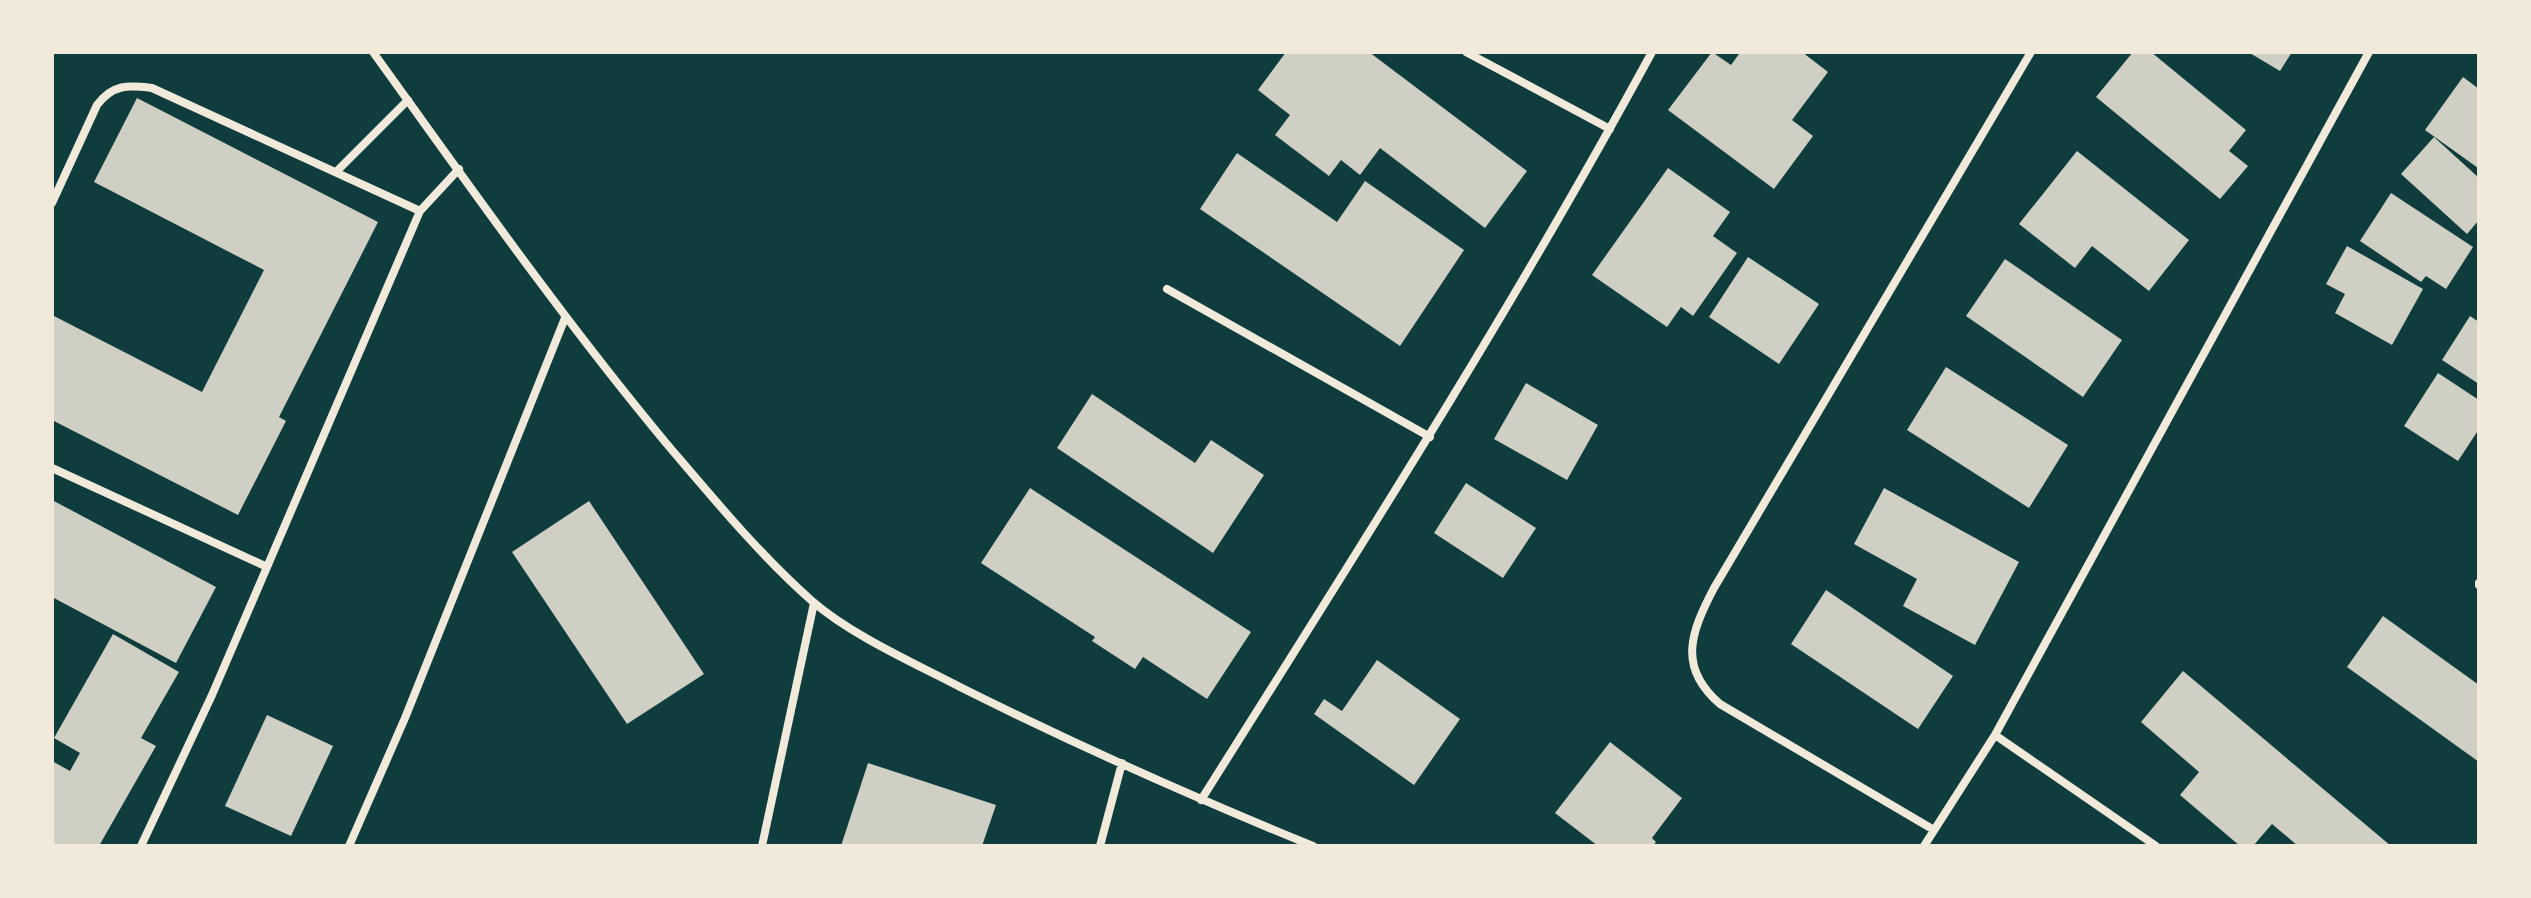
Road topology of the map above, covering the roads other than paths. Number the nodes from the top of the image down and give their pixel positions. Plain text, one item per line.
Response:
1 (373, 52) edge
2 (1466, 52) edge
3 (1652, 52) edge
4 (2031, 52) edge
5 (2369, 52) edge
6 (408, 100) junction
7 (1610, 129) junction
8 (459, 169) junction
9 (336, 172) junction
10 (52, 203) edge
11 (420, 211) junction
12 (1167, 289) dead end
13 (565, 318) junction
14 (1430, 437) junction
15 (52, 468) edge
16 (265, 566) junction
17 (814, 603) junction
18 (1995, 735) junction
19 (1122, 763) junction
20 (1201, 800) junction
21 (1934, 830) junction
22 (141, 846) edge
23 (349, 846) edge
24 (762, 846) edge
25 (1100, 846) edge
26 (1313, 846) edge
27 (1924, 846) edge
28 (2156, 846) edge

1 - 6 street
2 - 7 street
3 - 7 street
4 - 21 street
5 - 18 street
6 - 8 street
6 - 9 street
7 - 14 street
8 - 11 street
8 - 13 street
9 - 10 street
9 - 11 street
11 - 16 street
12 - 14 street
13 - 17 street
13 - 23 street
14 - 20 street
15 - 16 street
16 - 22 street
17 - 19 street
17 - 24 street
18 - 21 street
18 - 28 street
19 - 20 street
19 - 25 street
20 - 26 street
21 - 27 street

